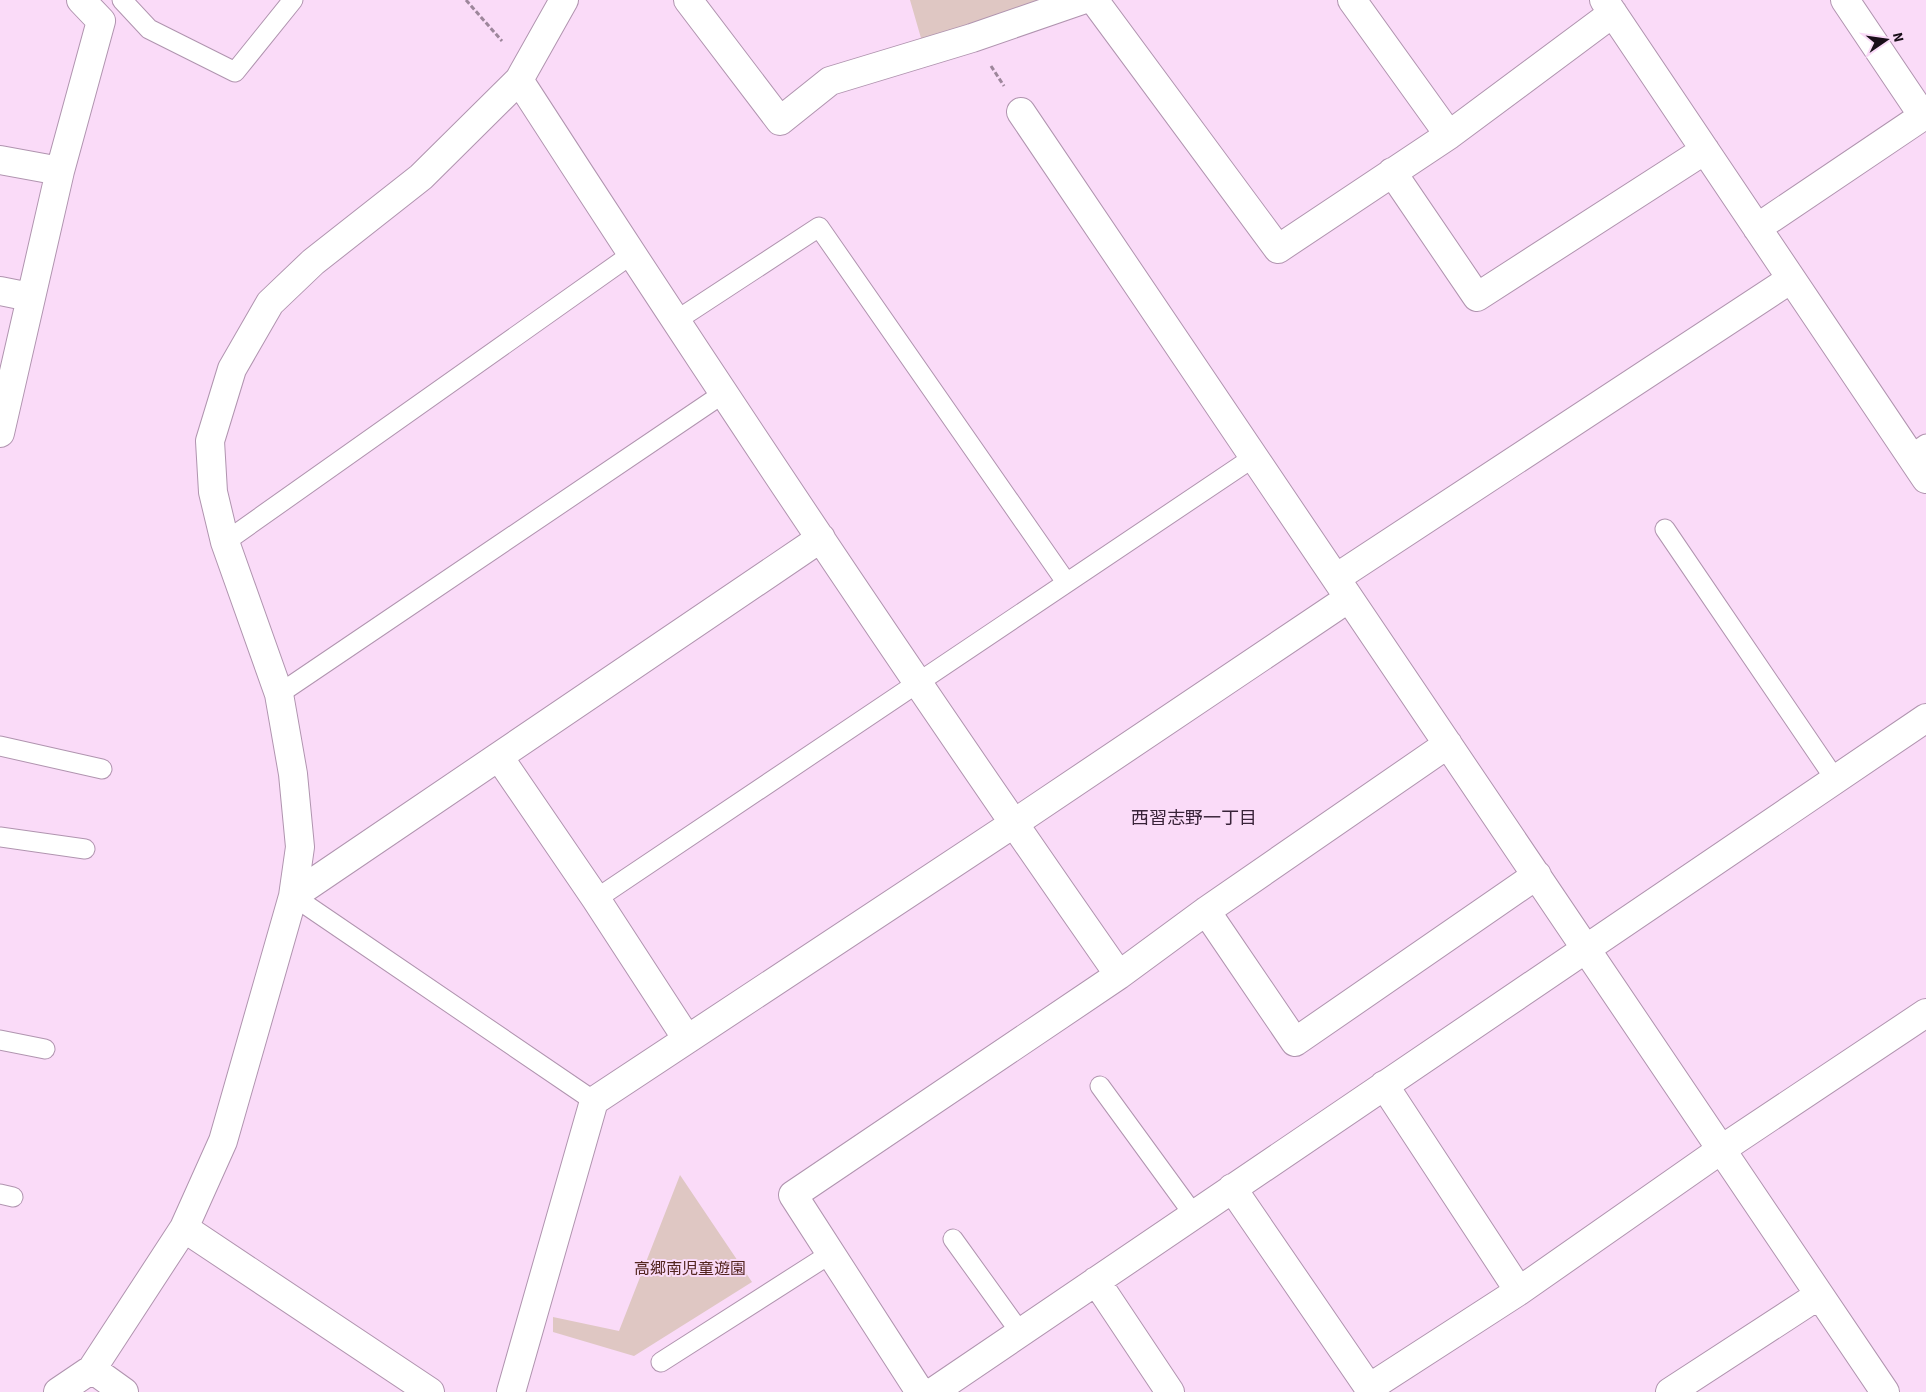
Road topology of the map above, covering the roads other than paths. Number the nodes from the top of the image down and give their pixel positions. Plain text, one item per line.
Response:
1 (81, 0) edge
2 (122, 0) edge
3 (293, 0) edge
4 (564, 0) edge
5 (688, 0) edge
6 (1082, 0) edge
7 (1094, 0) edge
8 (1352, 0) edge
9 (1845, 0) edge
10 (1609, 6) edge
11 (523, 74) junction
12 (1021, 112) road end
13 (1924, 115) edge
14 (1449, 135) junction
15 (1705, 150) junction
16 (0, 160) edge
17 (60, 171) junction
18 (1392, 172) junction
19 (1757, 228) junction
20 (632, 254) junction
21 (1791, 279) junction
22 (0, 291) edge
23 (30, 297) junction
24 (676, 320) junction
25 (8, 368) edge
26 (724, 393) junction
27 (0, 433) edge
28 (1918, 450) edge
29 (1254, 457) junction
30 (1926, 480) edge
31 (1664, 529) dead end
32 (821, 538) junction
33 (225, 542) junction
34 (1066, 582) junction
35 (1343, 588) junction
36 (917, 682) junction
37 (279, 694) junction
38 (1926, 718) edge
39 (1448, 744) junction
40 (0, 746) edge
41 (499, 757) junction
42 (102, 769) dead end
43 (1835, 779) junction
44 (1013, 824) junction
45 (0, 837) edge
46 (85, 849) dead end
47 (1537, 875) junction
48 (293, 896) junction
49 (596, 898) junction
50 (1206, 911) junction
51 (1586, 948) junction
52 (1118, 975) junction
53 (1926, 1012) edge
54 (687, 1039) junction
55 (0, 1040) edge
56 (45, 1050) dead end
57 (1384, 1085) junction
58 (1100, 1086) dead end
59 (594, 1101) junction
60 (1722, 1149) junction
61 (1232, 1188) junction
62 (1194, 1215) junction
63 (184, 1228) junction
64 (953, 1239) dead end
65 (830, 1254) junction
66 (1096, 1281) junction
67 (1520, 1291) junction
68 (1819, 1294) junction
69 (1020, 1332) junction
70 (661, 1362) dead end
71 (92, 1369) junction
72 (946, 1388) edge
73 (58, 1392) edge
74 (124, 1392) edge
75 (430, 1392) edge
76 (511, 1392) edge
77 (920, 1392) edge
78 (1170, 1392) edge
79 (1670, 1392) edge
80 (1885, 1392) edge

1 - 17 street
2 - 3 lane
4 - 11 street
5 - 6 street
7 - 18 street
8 - 14 street
9 - 13 street
10 - 14 street
10 - 15 street
11 - 20 street
11 - 33 street
12 - 29 street
13 - 19 street
14 - 18 street
15 - 18 street
15 - 19 street
16 - 17 street
17 - 23 street
19 - 21 street
20 - 24 street
20 - 33 lane
21 - 28 street
21 - 35 street
22 - 23 street
23 - 25 street
24 - 26 street
24 - 34 lane
25 - 27 street
26 - 32 street
26 - 37 lane
28 - 30 street
29 - 34 lane
29 - 35 street
31 - 43 lane
32 - 36 street
32 - 41 street
33 - 37 street
34 - 36 lane
35 - 39 street
35 - 44 street
36 - 44 street
36 - 49 lane
37 - 48 street
38 - 43 street
39 - 47 street
39 - 50 street
40 - 42 lane
41 - 48 street
41 - 49 street
43 - 51 street
44 - 52 street
44 - 54 street
45 - 46 lane
47 - 50 street
47 - 51 street
48 - 59 lane
48 - 63 street
49 - 54 street
50 - 52 street
51 - 57 street
51 - 60 street
52 - 65 street
53 - 60 street
54 - 59 street
55 - 56 lane
57 - 61 street
57 - 67 street
58 - 62 lane
59 - 76 street
60 - 67 street
60 - 68 street
61 - 62 street
61 - 67 street
62 - 66 street
63 - 71 street
63 - 75 street
64 - 69 lane
65 - 70 lane
65 - 77 street
66 - 69 street
66 - 78 street
68 - 79 street
68 - 80 street
69 - 72 street
71 - 73 street
71 - 74 street

